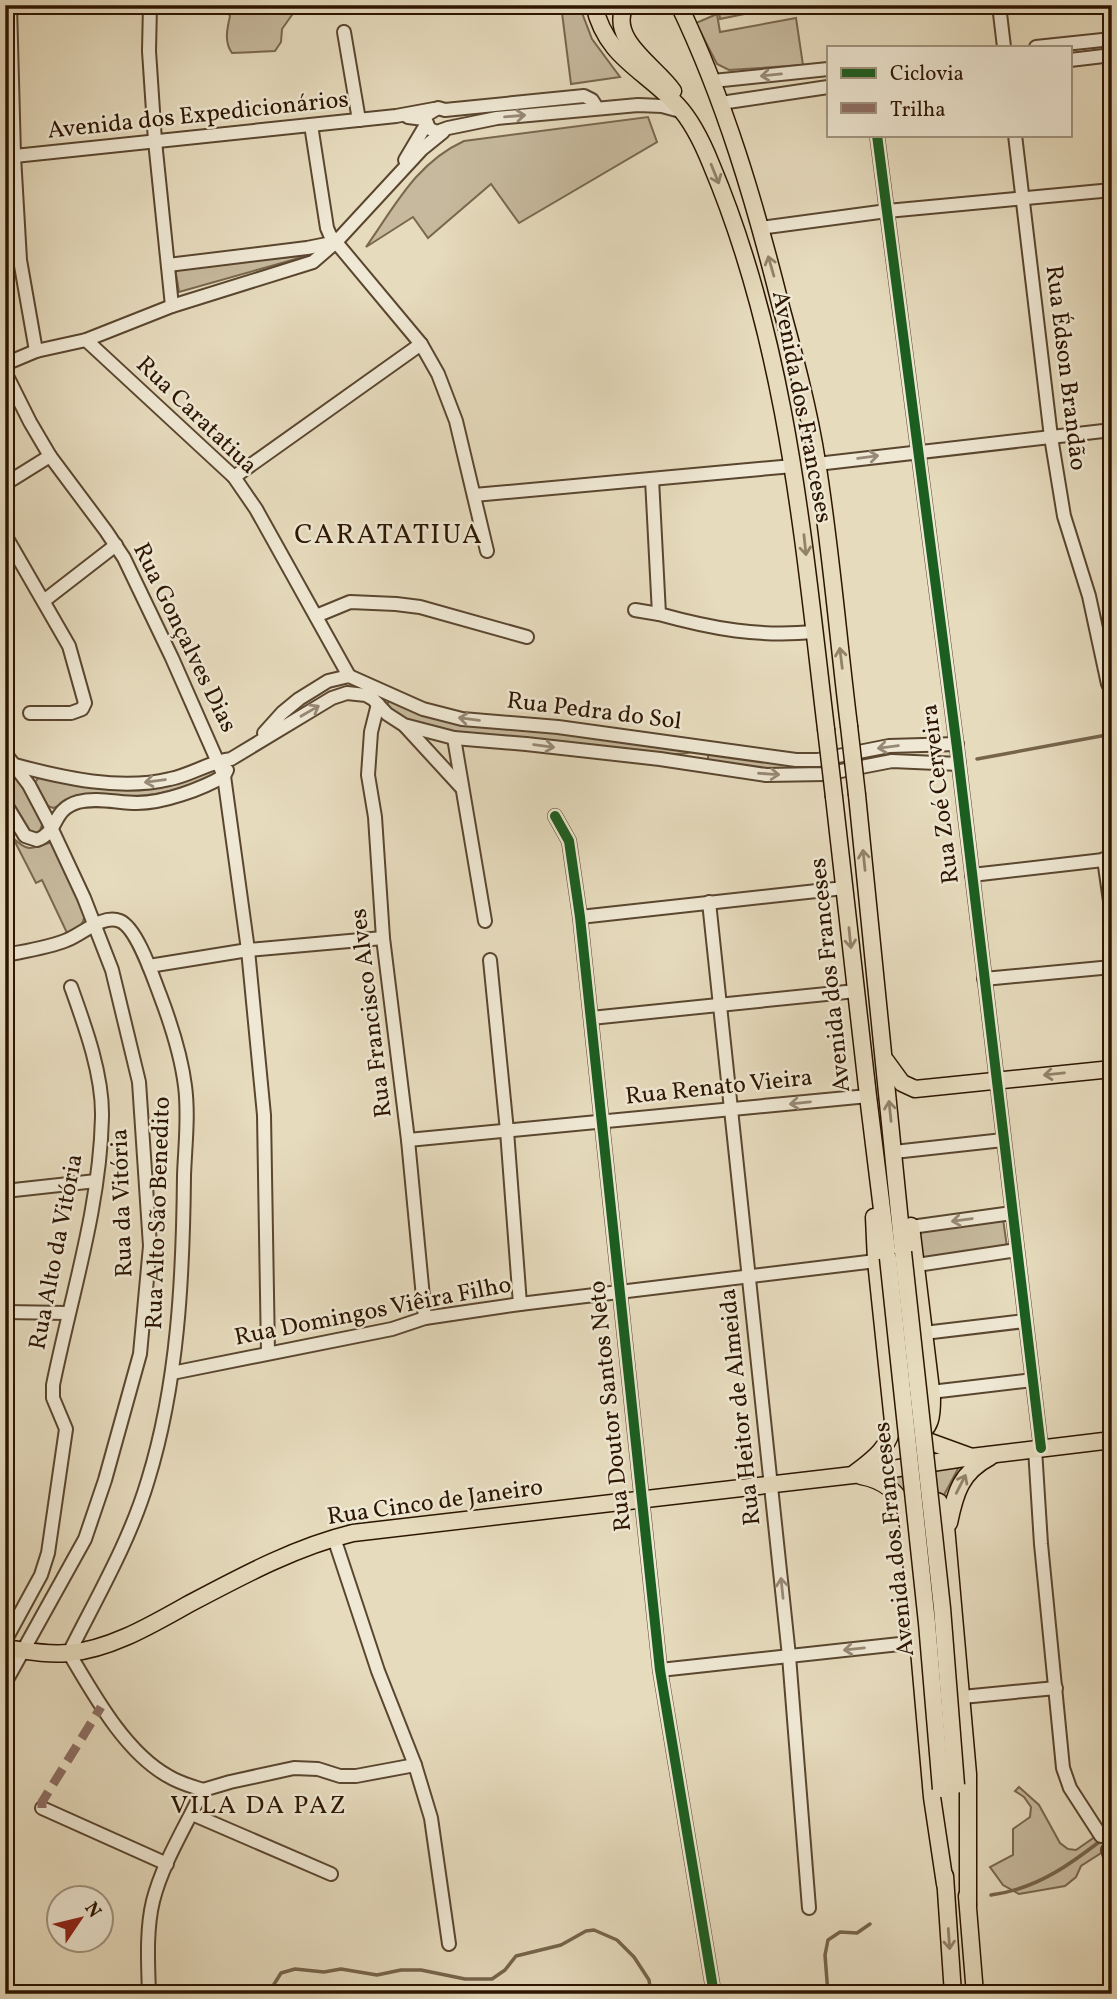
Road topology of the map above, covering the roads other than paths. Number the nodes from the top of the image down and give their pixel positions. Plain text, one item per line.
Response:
1 (10, 5) edge
2 (150, 5) edge
3 (594, 5) edge
4 (625, 5) edge
5 (666, 5) edge
6 (678, 5) edge
7 (999, 5) edge
8 (344, 32) dead end
9 (1112, 39) edge
10 (1004, 46) edge
11 (1046, 46) edge
12 (1112, 55) edge
13 (1072, 60) edge
14 (827, 69) edge
15 (713, 82) junction
16 (827, 87) edge
17 (721, 103) junction
18 (597, 108) junction
19 (439, 110) junction
20 (684, 112) junction
21 (396, 116) junction
22 (359, 120) junction
23 (427, 122) junction
24 (311, 125) junction
25 (446, 130) junction
26 (877, 136) edge
27 (1015, 136) edge
28 (155, 141) junction
29 (701, 143) junction
30 (737, 151) junction
31 (9, 157) edge
32 (389, 187) junction
33 (1112, 190) edge
34 (1023, 198) junction
35 (887, 211) junction
36 (760, 228) junction
37 (336, 242) junction
38 (168, 265) junction
39 (172, 306) junction
40 (86, 340) junction
41 (421, 344) junction
42 (36, 351) junction
43 (5, 364) edge
44 (5, 372) edge
45 (1112, 430) edge
46 (1051, 437) junction
47 (918, 451) junction
48 (50, 456) junction
49 (817, 464) junction
50 (793, 466) junction
51 (234, 477) junction
52 (652, 479) junction
53 (5, 484) edge
54 (474, 495) junction
55 (5, 535) edge
56 (116, 545) junction
57 (487, 551) dead end
58 (44, 600) junction
59 (635, 610) dead end
60 (659, 614) junction
61 (316, 616) junction
62 (814, 632) junction
63 (527, 637) dead end
64 (349, 676) junction
65 (1108, 684) dead end
66 (368, 690) junction
67 (378, 704) junction
68 (30, 713) dead end
69 (404, 725) junction
70 (454, 738) junction
71 (257, 741) junction
72 (957, 744) junction
73 (699, 746) junction
74 (5, 753) edge
75 (225, 760) junction
76 (670, 761) junction
77 (959, 764) junction
78 (15, 765) junction
79 (224, 776) junction
80 (461, 788) junction
81 (5, 803) edge
82 (555, 816) dead end
83 (52, 830) junction
84 (1108, 859) edge
85 (972, 875) junction
86 (844, 888) junction
87 (709, 902) junction
88 (1112, 915) edge
89 (580, 917) junction
90 (485, 921) dead end
91 (95, 924) junction
92 (383, 938) junction
93 (248, 950) junction
94 (5, 955) edge
95 (490, 960) dead end
96 (149, 966) junction
97 (1112, 967) edge
98 (984, 979) junction
99 (71, 987) dead end
100 (856, 991) junction
101 (720, 1004) junction
102 (591, 1018) junction
103 (884, 1059) junction
104 (1112, 1069) edge
105 (995, 1080) junction
106 (867, 1096) junction
107 (731, 1110) junction
108 (601, 1122) junction
109 (508, 1131) junction
110 (408, 1140) junction
111 (1003, 1140) junction
112 (894, 1152) junction
113 (96, 1181) junction
114 (6, 1187) edge
115 (1012, 1213) junction
116 (911, 1227) junction
117 (1017, 1250) junction
118 (889, 1257) junction
119 (917, 1265) junction
120 (749, 1276) junction
121 (620, 1291) junction
122 (520, 1304) junction
123 (5, 1312) edge
124 (68, 1313) junction
125 (425, 1318) junction
126 (1025, 1321) junction
127 (924, 1333) junction
128 (268, 1353) junction
129 (172, 1373) junction
130 (1033, 1380) junction
131 (931, 1392) junction
132 (892, 1408) junction
133 (909, 1434) junction
134 (1112, 1440) edge
135 (1038, 1448) junction
136 (998, 1453) junction
137 (971, 1457) junction
138 (853, 1475) junction
139 (771, 1484) junction
140 (642, 1499) junction
141 (908, 1518) junction
142 (947, 1533) junction
143 (334, 1538) junction
144 (5, 1641) edge
145 (918, 1642) junction
146 (5, 1648) edge
147 (23, 1650) junction
148 (69, 1653) junction
149 (789, 1656) junction
150 (660, 1670) junction
151 (5, 1683) edge
152 (1056, 1688) junction
153 (962, 1696) junction
154 (415, 1765) junction
155 (949, 1787) junction
156 (204, 1790) junction
157 (43, 1808) dead end
158 (192, 1814) junction
159 (1101, 1836) dead end
160 (167, 1864) junction
161 (331, 1874) dead end
162 (945, 1884) junction
163 (968, 1905) junction
164 (809, 1908) dead end
165 (449, 1944) dead end
166 (149, 1994) edge
167 (714, 1994) edge
168 (953, 1994) edge
169 (975, 1994) edge

1 - 31 street
2 - 28 street
3 - 20 main road, Avenida dos Franceses
4 - 29 main road
5 - 30 main road
6 - 15 main road, Avenida dos Franceses
7 - 10 street
8 - 22 street
9 - 11 street
12 - 13 street
14 -> 15 street
15 - 17 main road, Avenida dos Franceses
16 - 17 street
17 - 30 main road, Avenida dos Franceses
18 - 19 street, Avenida dos Expedicionários
18 - 20 street, Avenida dos Expedicionários
25 -> 18 street, Avenida dos Expedicionários
19 - 21 street, Avenida dos Expedicionários
19 - 23 street
19 - 25 street
20 - 29 main road, Avenida dos Franceses
21 - 22 street, Avenida dos Expedicionários
21 - 23 street, Avenida dos Expedicionários
22 - 24 street, Avenida dos Expedicionários
23 - 25 street, Avenida dos Expedicionários
23 - 32 street
24 - 28 street, Avenida dos Expedicionários
24 - 37 street
25 - 32 street
26 - 35 street, Rua Zoé Cerveira
27 - 34 street, Rua Édson Brandão
28 - 31 street, Avenida dos Expedicionários
28 - 38 street
29 -> 50 main road, Avenida dos Franceses
30 - 36 main road, Avenida dos Franceses
31 - 42 street
32 - 37 street
33 - 34 street
34 - 35 street
34 - 46 street, Rua Édson Brandão
35 - 36 street
35 - 47 street, Rua Zoé Cerveira
49 -> 36 main road, Avenida dos Franceses
37 - 38 street
37 - 39 street
37 - 41 street
38 - 39 street
39 - 40 street
40 - 42 street
40 - 51 street, Rua Caratatiua
41 - 51 street
41 - 54 street
42 - 43 street
44 - 48 street, Rua Gonçalves Dias
45 - 46 street
46 - 47 street
46 - 65 street, Rua Édson Brandão
49 -> 47 street
47 - 72 street, Rua Zoé Cerveira
48 - 53 street
48 - 56 street, Rua Gonçalves Dias
103 -> 49 main road, Avenida dos Franceses, bridge
50 - 52 street
50 -> 62 main road, Avenida dos Franceses
51 - 61 street, Rua Caratatiua
52 - 54 street
52 - 60 street
54 - 57 street
55 - 58 street
56 - 58 street
56 - 75 street, Rua Gonçalves Dias
58 - 68 street
59 - 60 street
60 - 62 street
61 - 63 street
61 - 64 street, Rua Caratatiua
62 - 86 main road, Avenida dos Franceses, bridge
64 - 66 street, Rua Pedra do Sol
64 - 71 street
66 - 67 street, Rua Pedra do Sol
71 -> 66 street
73 -> 66 street, Rua Pedra do Sol
67 - 69 street, Rua Pedra do Sol
67 - 92 street, Rua Francisco Alves
69 - 70 street, Rua Pedra do Sol
69 - 80 street
70 -> 76 street, Rua Pedra do Sol
70 - 80 street
71 - 75 street
72 -> 73 street, Rua Pedra do Sol
72 - 77 street, Rua Zoé Cerveira
73 - 76 street
74 - 78 street, Rua da Vitória
75 -> 78 street
75 - 79 street, Rua Gonçalves Dias
76 -> 77 street, Rua Pedra do Sol
77 - 85 street, Rua Zoé Cerveira
78 - 83 street, Rua da Vitória
79 - 83 street
79 - 93 street, Rua Gonçalves Dias
80 - 90 street
81 - 83 street
82 - 89 street, Rua Doutor Santos Neto
83 - 91 street, Rua da Vitória
84 - 85 street
84 - 88 street
85 - 98 street, Rua Zoé Cerveira
86 - 87 street
86 -> 100 main road, Avenida dos Franceses
87 - 89 street
87 - 101 street, Rua Heitor de Almeida
89 - 102 street, Rua Doutor Santos Neto
91 - 94 street
91 - 96 street, Rua Alto São Benedito
91 - 147 street, Rua da Vitória
92 - 93 street
92 - 110 street, Rua Francisco Alves
93 - 96 street
93 - 128 street, Rua Gonçalves Dias
95 - 109 street
96 - 129 street, Rua Alto São Benedito
97 - 98 street
98 - 105 street, Rua Zoé Cerveira
99 - 113 street, Rua Alto da Vitória
100 - 101 street
100 - 106 main road, Avenida dos Franceses
101 - 102 street
101 - 107 street, Rua Heitor de Almeida
102 - 108 street, Rua Doutor Santos Neto
103 - 105 main road
112 -> 103 main road, Avenida dos Franceses
104 -> 105 main road
105 - 111 street, Rua Zoé Cerveira
106 -> 107 street, Rua Renato Vieira
106 - 118 main road, Avenida dos Franceses
107 - 108 street, Rua Renato Vieira
107 - 120 street, Rua Heitor de Almeida
108 - 109 street, Rua Renato Vieira
108 - 121 street, Rua Doutor Santos Neto
109 - 110 street, Rua Renato Vieira
109 - 122 street
110 - 125 street, Rua Francisco Alves
111 - 112 street
111 - 115 street, Rua Zoé Cerveira
112 - 116 main road
112 - 118 main road, Avenida dos Franceses
113 - 114 street
113 - 124 street, Rua Alto da Vitória
115 -> 116 street
115 - 117 street, Rua Zoé Cerveira
116 - 119 main road
117 - 119 street
117 - 126 street, Rua Zoé Cerveira
118 - 120 street, Rua Domingos Viêira Filho
118 - 132 main road
118 - 155 main road, Avenida dos Franceses, bridge
119 - 127 main road
120 - 121 street, Rua Domingos Viêira Filho
120 - 139 street, Rua Heitor de Almeida
121 - 122 street, Rua Domingos Viêira Filho
121 - 140 street, Rua Doutor Santos Neto
122 - 125 street, Rua Domingos Viêira Filho
123 - 124 street
124 - 144 street, Rua Alto da Vitória
125 - 128 street, Rua Domingos Viêira Filho
126 - 127 street
126 - 130 street, Rua Zoé Cerveira
127 - 131 main road
128 - 129 street, Rua Domingos Viêira Filho
129 - 148 street, Rua Alto São Benedito
130 - 131 street
130 - 135 street, Rua Zoé Cerveira
131 - 133 main road
132 - 133 main road
132 - 138 main road
133 - 137 main road
134 - 135 main road, Rua Cinco de Janeiro
135 - 136 main road, Rua Cinco de Janeiro
135 - 152 street, Rua Zoé Cerveira
136 - 137 main road, Rua Cinco de Janeiro
142 -> 136 main road
137 - 138 main road, Rua Cinco de Janeiro
138 - 139 main road, Rua Cinco de Janeiro
138 - 141 main road
139 - 140 main road, Rua Cinco de Janeiro
149 -> 139 street, Rua Heitor de Almeida
140 - 143 main road, Rua Cinco de Janeiro
140 - 150 street, Rua Doutor Santos Neto
141 - 142 main road
141 - 145 main road
142 - 153 main road
143 - 148 main road, Rua Cinco de Janeiro
143 - 154 street
145 -> 149 street
145 - 162 main road
146 - 147 main road, Rua Cinco de Janeiro
147 - 148 main road, Rua Cinco de Janeiro
147 - 151 street, Rua da Vitória
148 - 156 street
149 - 150 street
149 - 164 street, Rua Heitor de Almeida
150 - 167 street, Rua Doutor Santos Neto
152 - 153 street
152 - 159 street, Rua Zoé Cerveira
153 - 163 main road
154 - 156 street
154 - 165 street
155 - 162 main road, Avenida dos Franceses
155 - 163 main road, Avenida dos Franceses
156 - 158 street
157 - 160 street
158 - 160 street
158 - 161 street
160 - 166 street
162 -> 168 main road, Avenida dos Franceses
163 - 169 main road, Avenida dos Franceses

